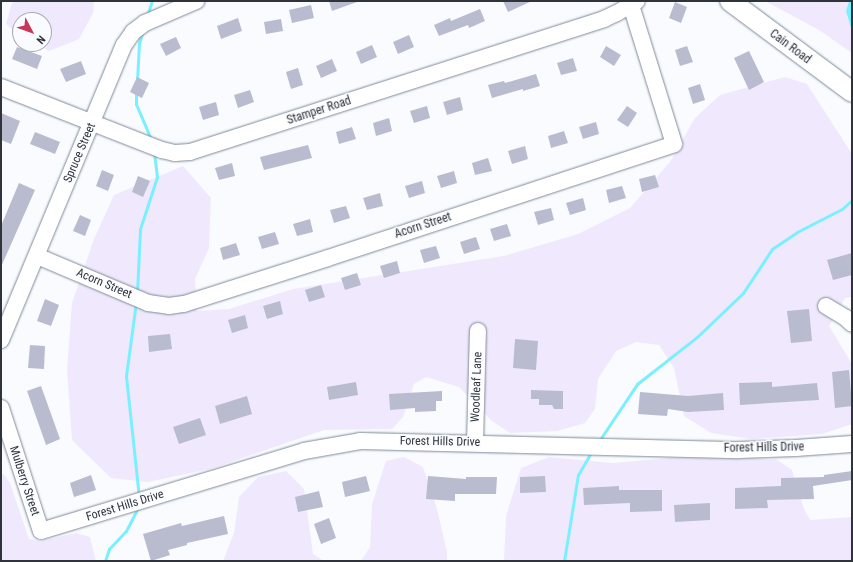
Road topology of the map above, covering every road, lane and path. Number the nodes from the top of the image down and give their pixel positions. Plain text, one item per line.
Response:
1 (196, 1) edge
2 (730, 1) edge
3 (634, 3) edge
4 (1, 86) edge
5 (852, 92) edge
6 (93, 122) junction
7 (37, 256) junction
8 (826, 306) dead end
9 (852, 324) edge
10 (478, 330) dead end
11 (1, 340) edge
12 (1, 408) edge
13 (475, 443) junction
14 (852, 444) edge
15 (41, 531) joint

1 - 6 street, Spruce Street
2 - 5 main road, Cain Road
3 - 6 street, Stamper Road
3 - 7 street, Acorn Street
4 - 6 street, Stamper Road
6 - 7 street, Spruce Street
7 - 11 street, Spruce Street
8 - 9 street
10 - 13 street, Woodleaf Lane
12 - 15 street, Mulberry Street
13 - 14 street, Forest Hills Drive
13 - 15 street, Forest Hills Drive

